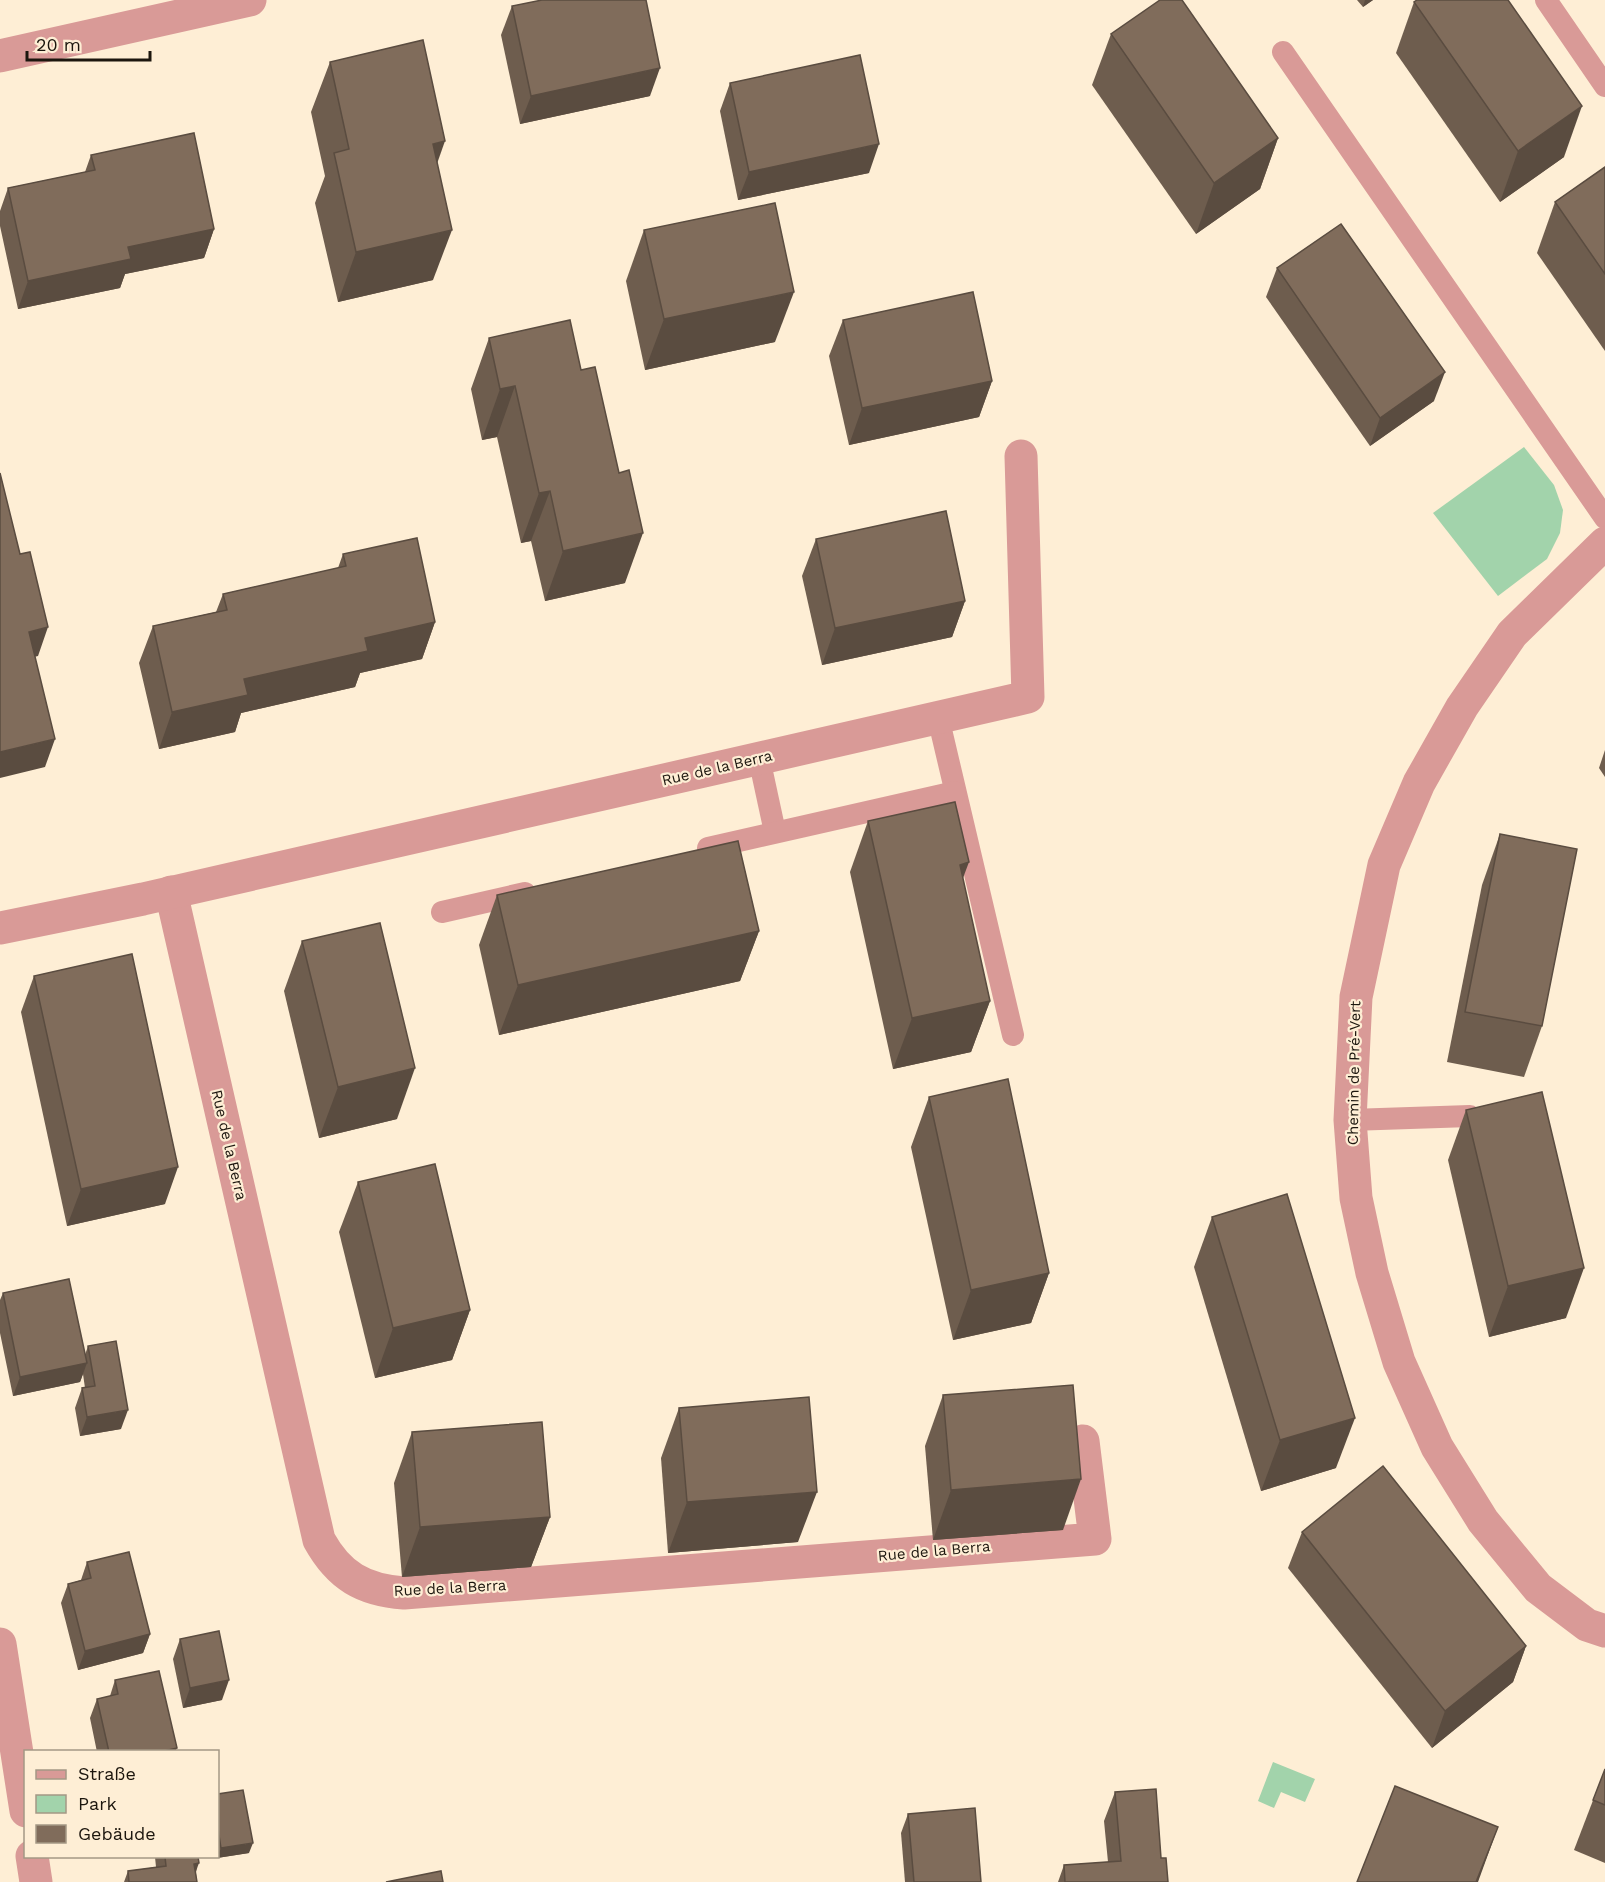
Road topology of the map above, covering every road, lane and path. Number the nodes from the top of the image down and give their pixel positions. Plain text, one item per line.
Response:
1 (250, 0) edge
2 (1546, 0) edge
3 (1283, 52) dead end
4 (0, 56) edge
5 (1605, 86) edge
6 (1021, 456) dead end
7 (1605, 518) edge
8 (1605, 543) edge
9 (938, 717) junction
10 (759, 758) junction
11 (956, 792) junction
12 (775, 832) junction
13 (683, 854) edge
14 (546, 888) edge
15 (171, 892) junction
16 (442, 912) dead end
17 (0, 928) edge
18 (1013, 1035) dead end
19 (1470, 1116) edge
20 (1350, 1120) junction
21 (1083, 1441) dead end
22 (1605, 1631) edge
23 (1, 1655) edge
24 (24, 1799) edge
25 (32, 1858) edge
26 (36, 1882) edge

1 - 4 street
2 - 5 lane
3 - 7 lane
6 - 9 street, Rue de la Berra
8 - 20 street, Chemin de Pré-Vert
9 - 10 street, Rue de la Berra
9 - 11 lane
10 - 12 lane
10 - 15 street, Rue de la Berra
11 - 12 lane
11 - 18 lane
12 - 13 lane
14 - 16 lane
15 - 17 street, Rue de la Berra
15 - 21 street, Rue de la Berra
19 - 20 lane
20 - 22 street, Chemin de Pré-Vert
23 - 24 street
25 - 26 street

